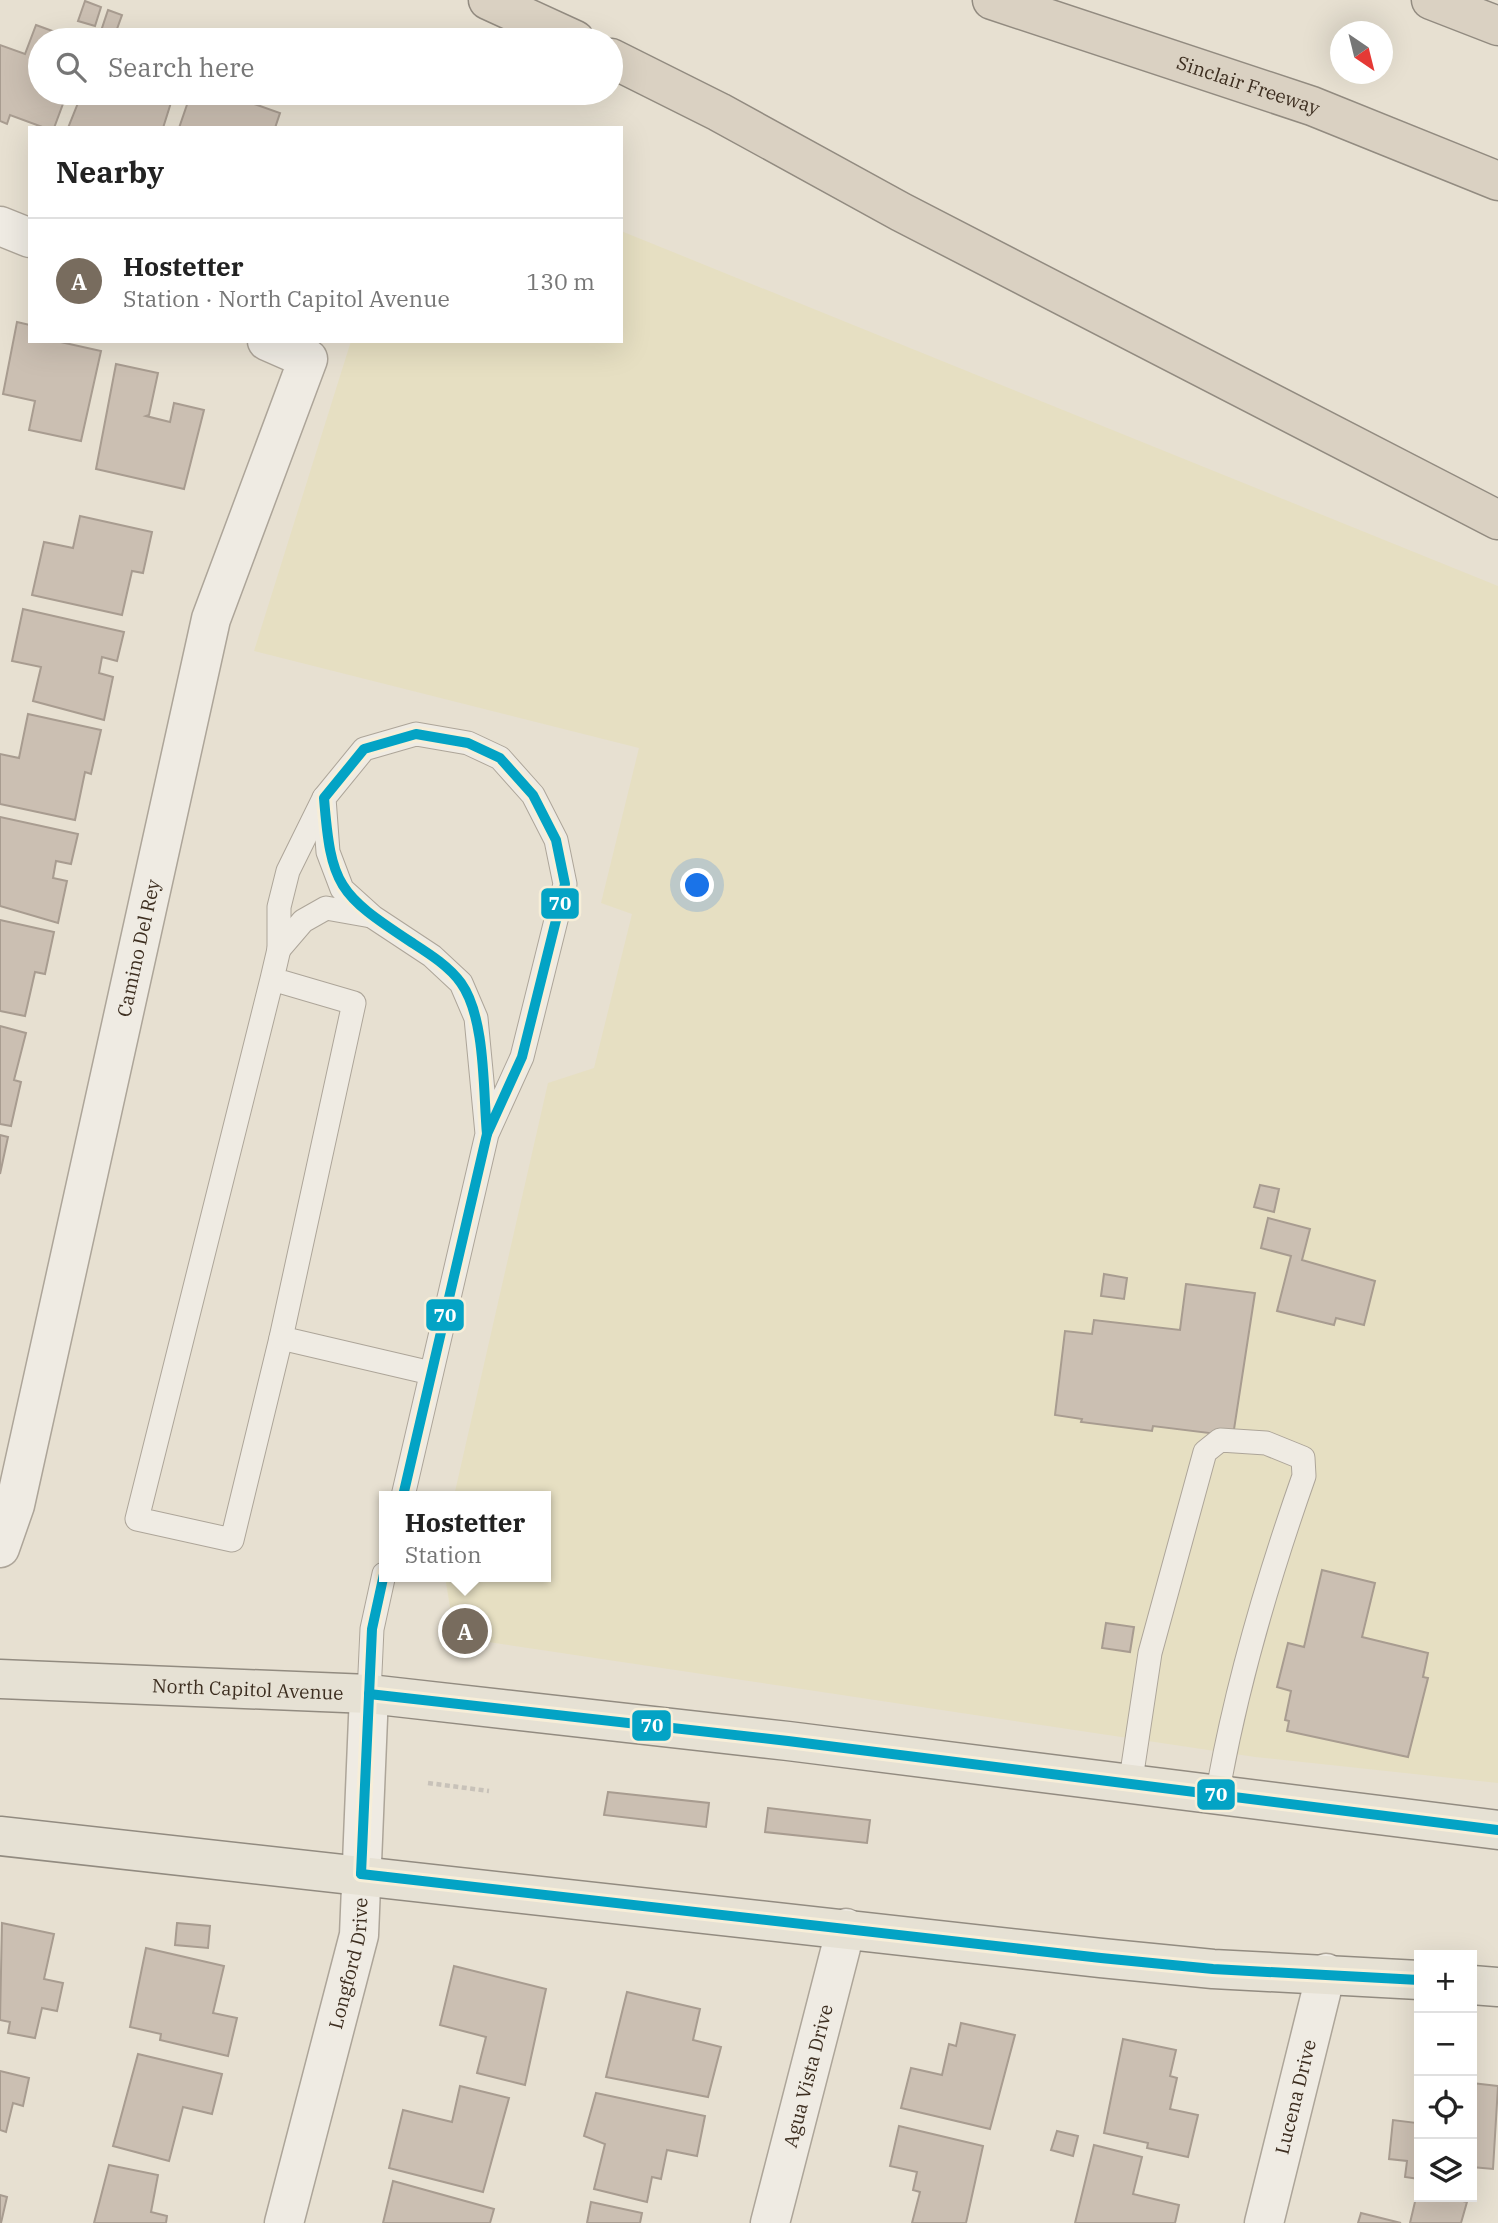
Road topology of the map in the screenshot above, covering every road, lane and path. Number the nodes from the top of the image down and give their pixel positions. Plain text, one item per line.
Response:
1 (488, 0) edge
2 (992, 0) edge
3 (1431, 0) edge
4 (1498, 26) edge
5 (549, 28) edge
6 (623, 64) edge
7 (1498, 181) edge
8 (0, 226) edge
9 (28, 238) edge
10 (272, 343) edge
11 (1498, 520) edge
12 (324, 798) junction
13 (373, 917) junction
14 (279, 948) junction
15 (272, 979) junction
16 (487, 1134) junction
17 (281, 1338) junction
18 (431, 1373) junction
19 (404, 1491) edge
20 (0, 1548) edge
21 (382, 1582) edge
22 (0, 1679) edge
23 (369, 1694) junction
24 (428, 1783) dead end
25 (1130, 1786) junction
26 (489, 1791) dead end
27 (1217, 1796) junction
28 (1498, 1830) edge
29 (0, 1836) edge
30 (361, 1874) junction
31 (846, 1928) junction
32 (1326, 1973) junction
33 (1414, 1980) edge
34 (1477, 1985) edge
35 (1498, 1987) edge
36 (284, 2223) edge
37 (770, 2223) edge
38 (1264, 2223) edge

1 - 5 highway
2 - 7 highway, Sinclair Freeway
3 - 4 highway
6 - 11 highway
8 - 9 street
10 - 20 street, Camino Del Rey
12 - 13 lane
12 - 14 lane
12 - 16 lane
13 - 14 lane
13 - 16 lane
14 - 15 lane
15 - 17 lane
15 - 17 lane
16 - 18 lane
17 - 18 lane
18 - 19 lane
21 - 23 lane, Longford Drive
22 - 23 main road, North Capitol Avenue
23 - 25 main road, North Capitol Avenue
23 - 30 street, Longford Drive
24 - 26 path
25 - 27 main road, North Capitol Avenue
25 - 27 lane
27 - 28 main road, North Capitol Avenue
29 - 30 main road
30 - 31 main road
30 - 36 street, Longford Drive
31 - 32 main road
31 - 37 street, Agua Vista Drive
32 - 33 main road
32 - 38 street, Lucena Drive
34 - 35 main road

